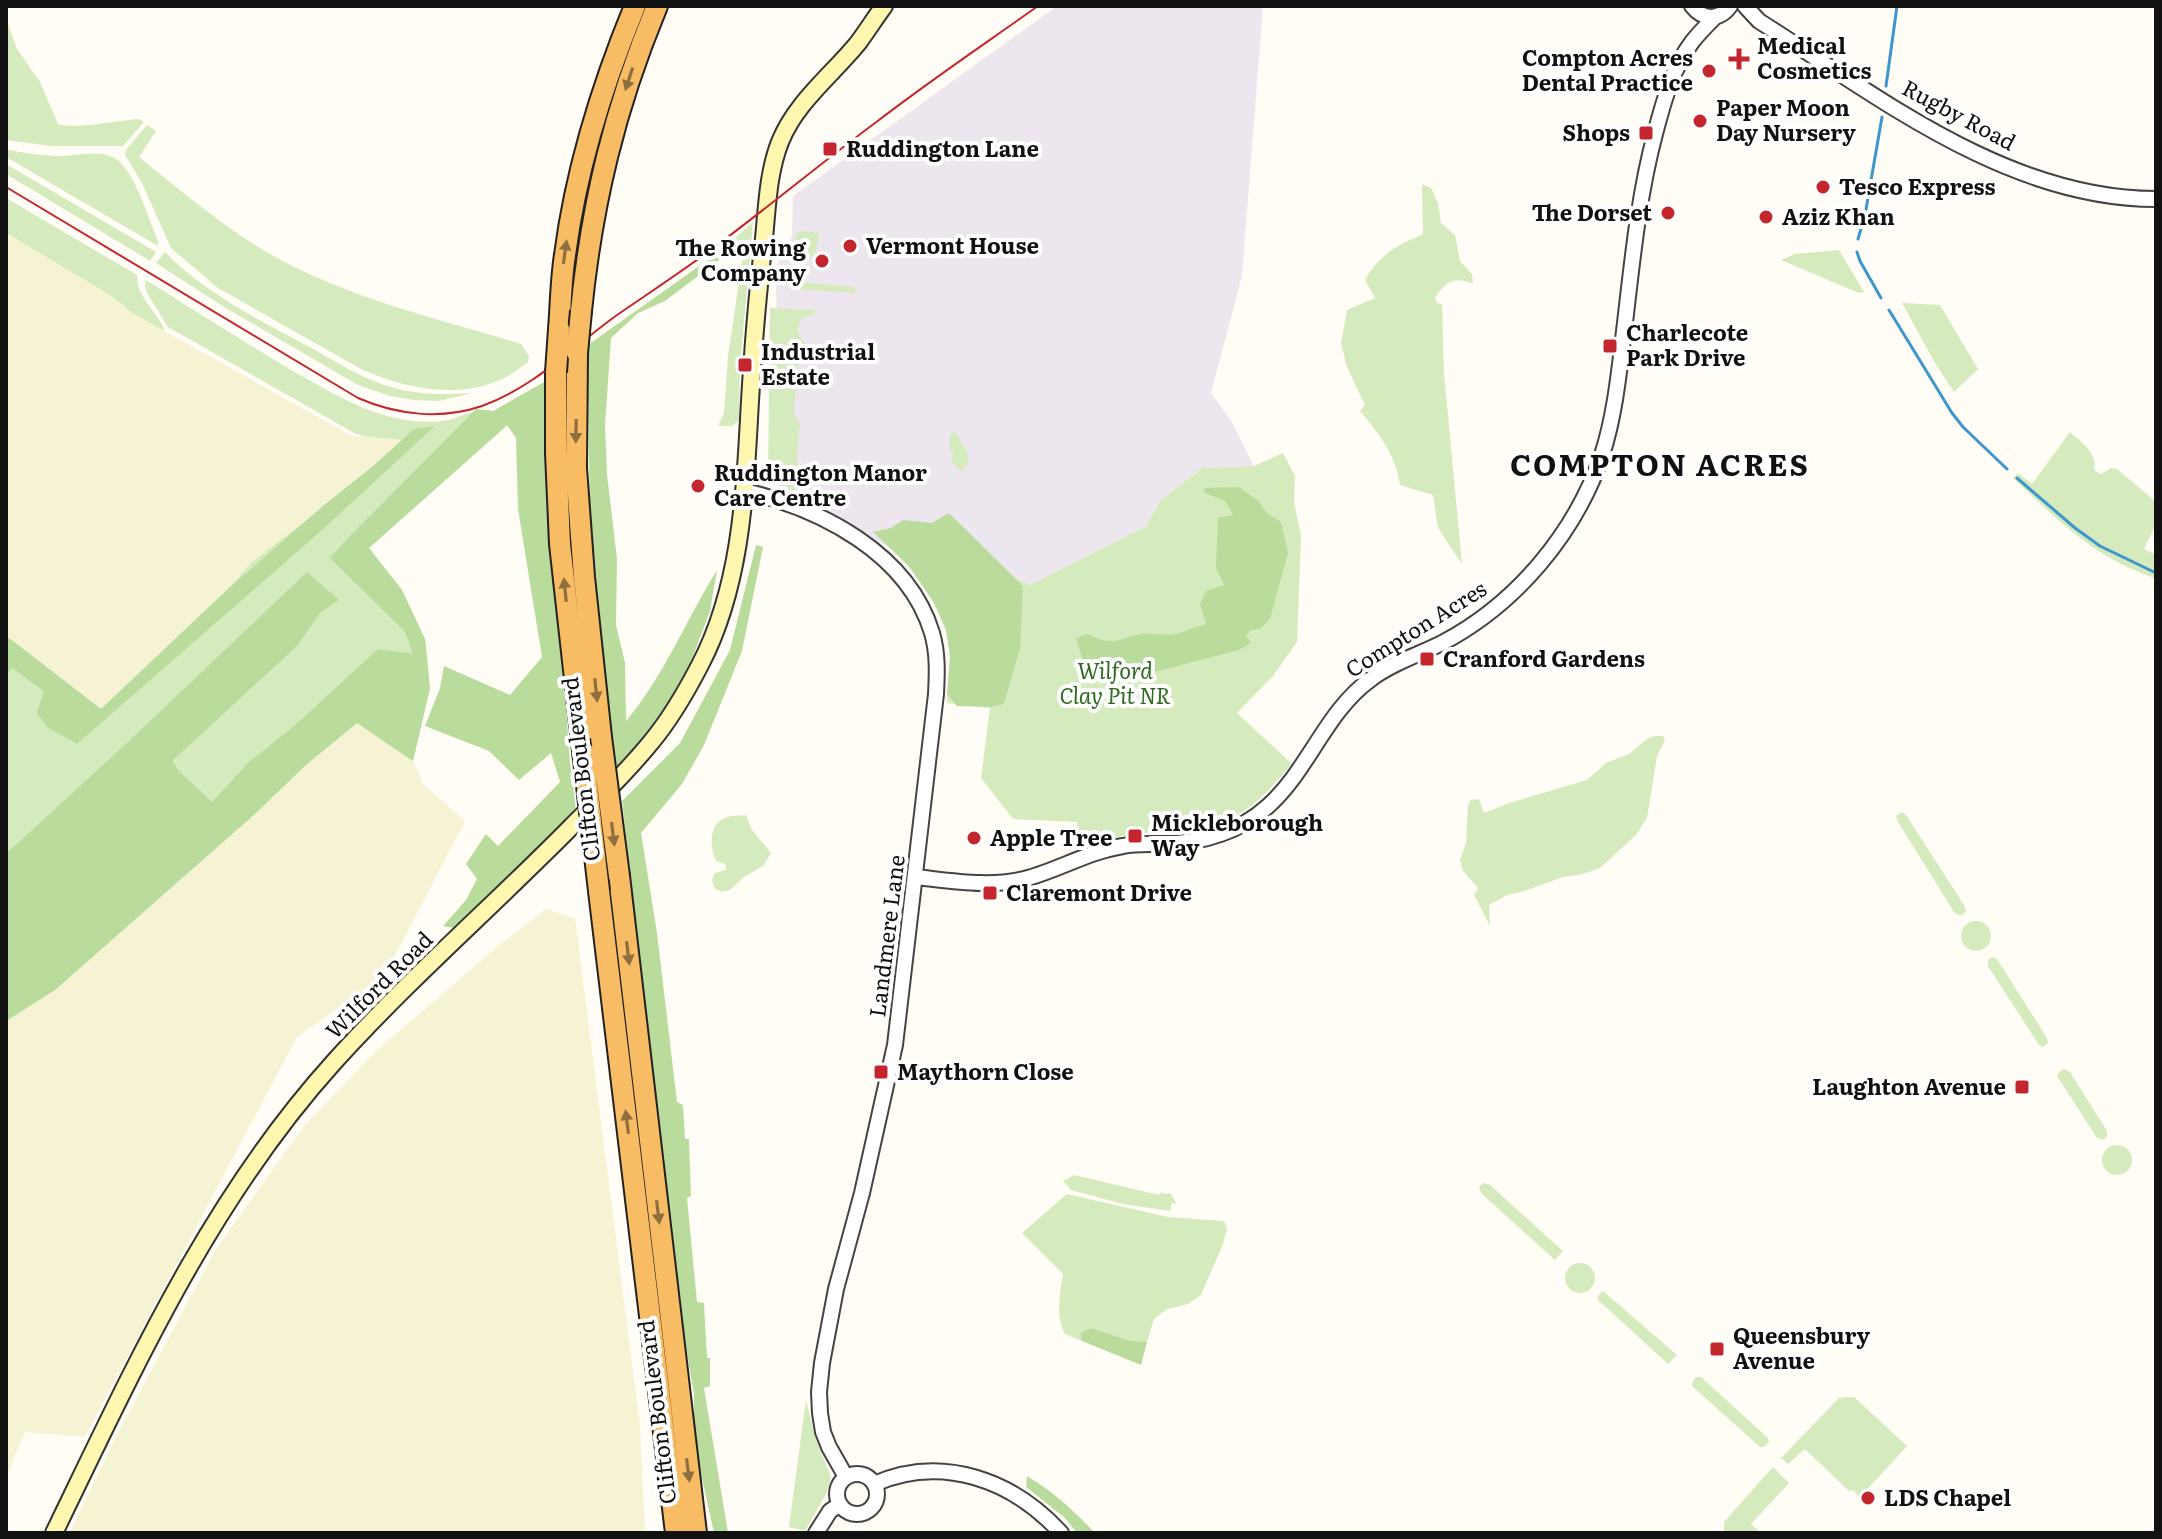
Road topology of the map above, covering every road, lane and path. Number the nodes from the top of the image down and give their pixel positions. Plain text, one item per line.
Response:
1 (635, 6) edge
2 (657, 6) edge
3 (884, 6) edge
4 (1745, 6) edge
5 (1693, 8) edge
6 (1723, 12) edge
7 (1759, 21) junction
8 (1692, 42) junction
9 (2156, 199) edge
10 (745, 491) junction
11 (916, 877) junction
12 (846, 1477) junction
13 (874, 1484) junction
14 (839, 1505) junction
15 (54, 1533) edge
16 (676, 1533) edge
17 (696, 1533) edge
18 (816, 1533) edge
19 (1061, 1533) edge

16 -> 1 highway, Clifton Boulevard, bridge
2 -> 17 highway, Clifton Boulevard, bridge
3 - 10 main road
4 - 7 street, Rugby Road
5 - 6 street, Rugby Road
5 - 8 street, Compton Acres
6 - 7 street, Rugby Road
6 - 8 street, Compton Acres
7 - 9 street, Rugby Road
8 - 11 street, Compton Acres
10 - 11 street, Landmere Lane
10 - 15 main road, Wilford Road
11 - 12 street, Landmere Lane
12 - 13 street
12 - 14 street
13 - 14 street
13 - 19 street
14 - 18 street

